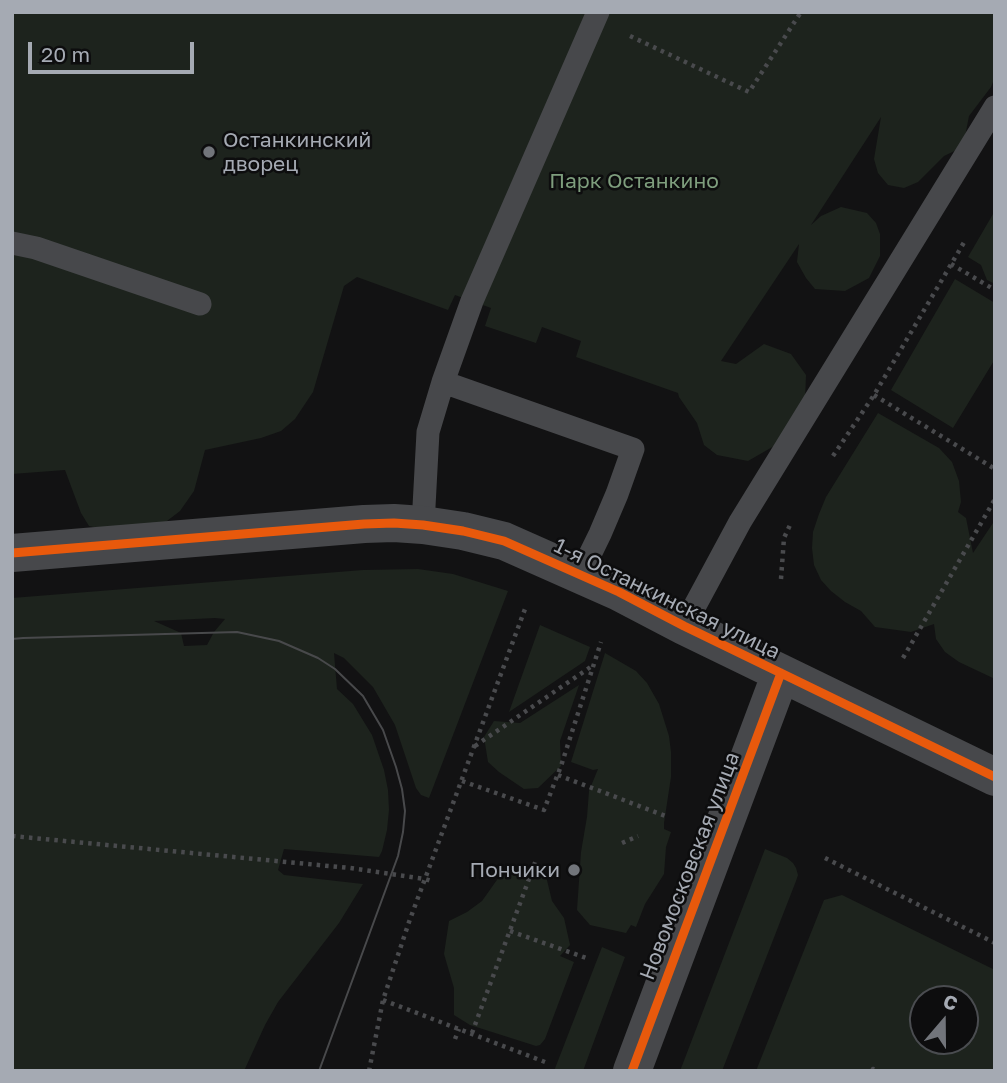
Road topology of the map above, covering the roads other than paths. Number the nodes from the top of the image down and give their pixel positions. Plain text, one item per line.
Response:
1 (597, 14) edge
2 (995, 107) edge
3 (12, 243) edge
4 (200, 304) dead end
5 (443, 382) junction
6 (423, 525) junction
7 (12, 553) edge
8 (580, 575) junction
9 (684, 626) junction
10 (781, 673) junction
11 (995, 777) edge
12 (632, 1071) edge

1 - 5 lane
2 - 9 lane
3 - 4 lane
5 - 6 lane
5 - 8 lane
6 - 7 street, 1-я Останкинская улица
6 - 8 street, 1-я Останкинская улица
8 - 9 street, 1-я Останкинская улица
9 - 10 street, 1-я Останкинская улица
10 - 11 street, 1-я Останкинская улица
10 - 12 street, Новомосковская улица

